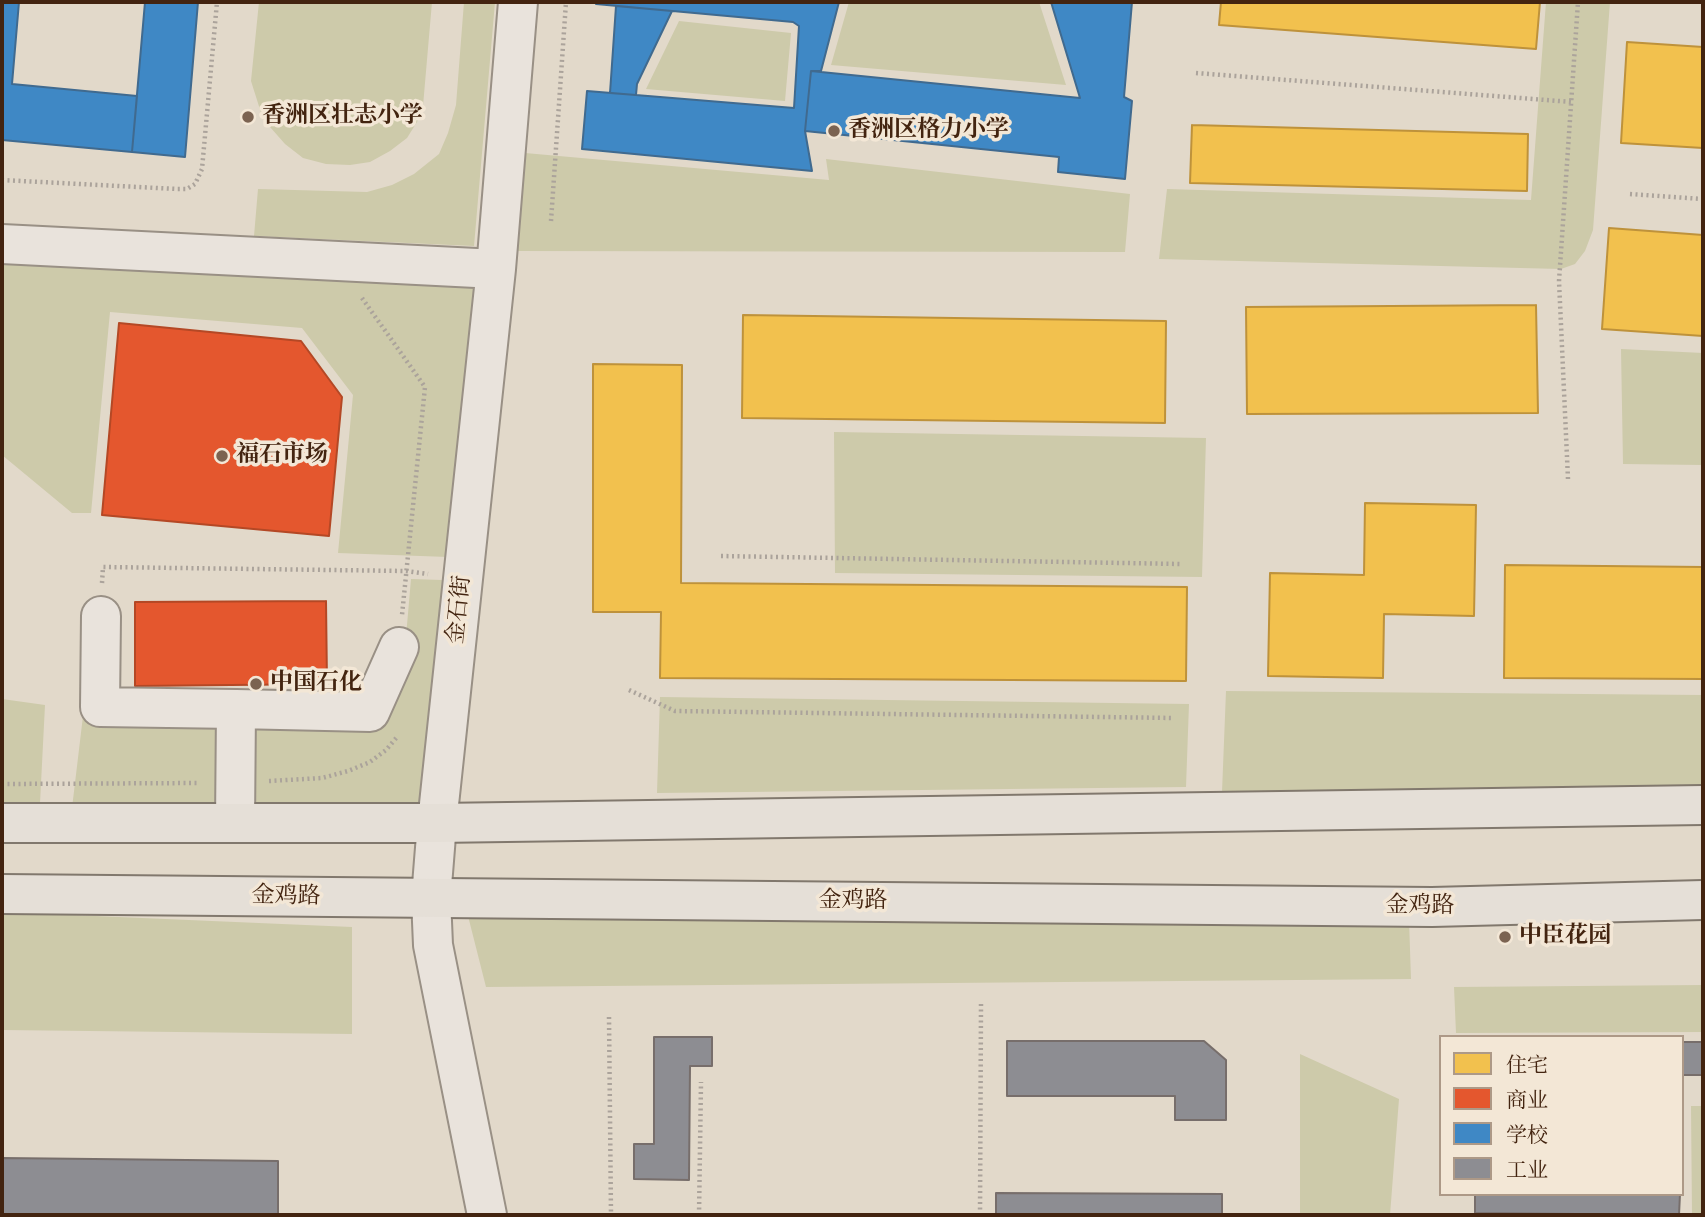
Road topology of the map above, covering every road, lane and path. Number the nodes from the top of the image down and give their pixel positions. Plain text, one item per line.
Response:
1 (217, 2) edge
2 (518, 2) edge
3 (566, 2) edge
4 (1578, 2) edge
5 (1196, 73) dead end
6 (1572, 102) junction
7 (2, 180) edge
8 (1630, 194) dead end
9 (1703, 199) edge
10 (551, 221) dead end
11 (2, 244) edge
12 (496, 269) junction
13 (362, 299) dead end
14 (1568, 479) dead end
15 (722, 556) dead end
16 (1181, 564) dead end
17 (406, 571) junction
18 (101, 616) joint
19 (399, 647) joint
20 (629, 690) dead end
21 (236, 709) junction
22 (1174, 718) dead end
23 (401, 729) dead end
24 (235, 783) junction
25 (2, 784) edge
26 (1703, 805) edge
27 (2, 823) edge
28 (235, 823) junction
29 (437, 823) junction
30 (2, 894) edge
31 (431, 898) junction
32 (1703, 900) edge
33 (981, 1004) dead end
34 (609, 1017) dead end
35 (701, 1082) dead end
36 (486, 1215) edge
37 (611, 1215) edge
38 (699, 1215) edge
39 (980, 1215) edge

1 - 7 path
2 - 12 street, 金石街
3 - 10 path
4 - 6 path
5 - 6 path
6 - 14 path
8 - 9 path
11 - 12 street
12 - 29 street, 金石街
13 - 17 path
15 - 16 path
17 - 18 path
17 - 19 path
18 - 21 street
19 - 21 street
20 - 22 path
21 - 24 street
23 - 24 path
24 - 25 path
24 - 28 street
26 - 29 main road
27 - 28 main road
28 - 29 main road
29 - 31 street, 金石街
30 - 31 main road, 金鸡路
31 - 32 main road, 金鸡路
31 - 36 street, 金石街
33 - 39 path
34 - 37 path
35 - 38 path

